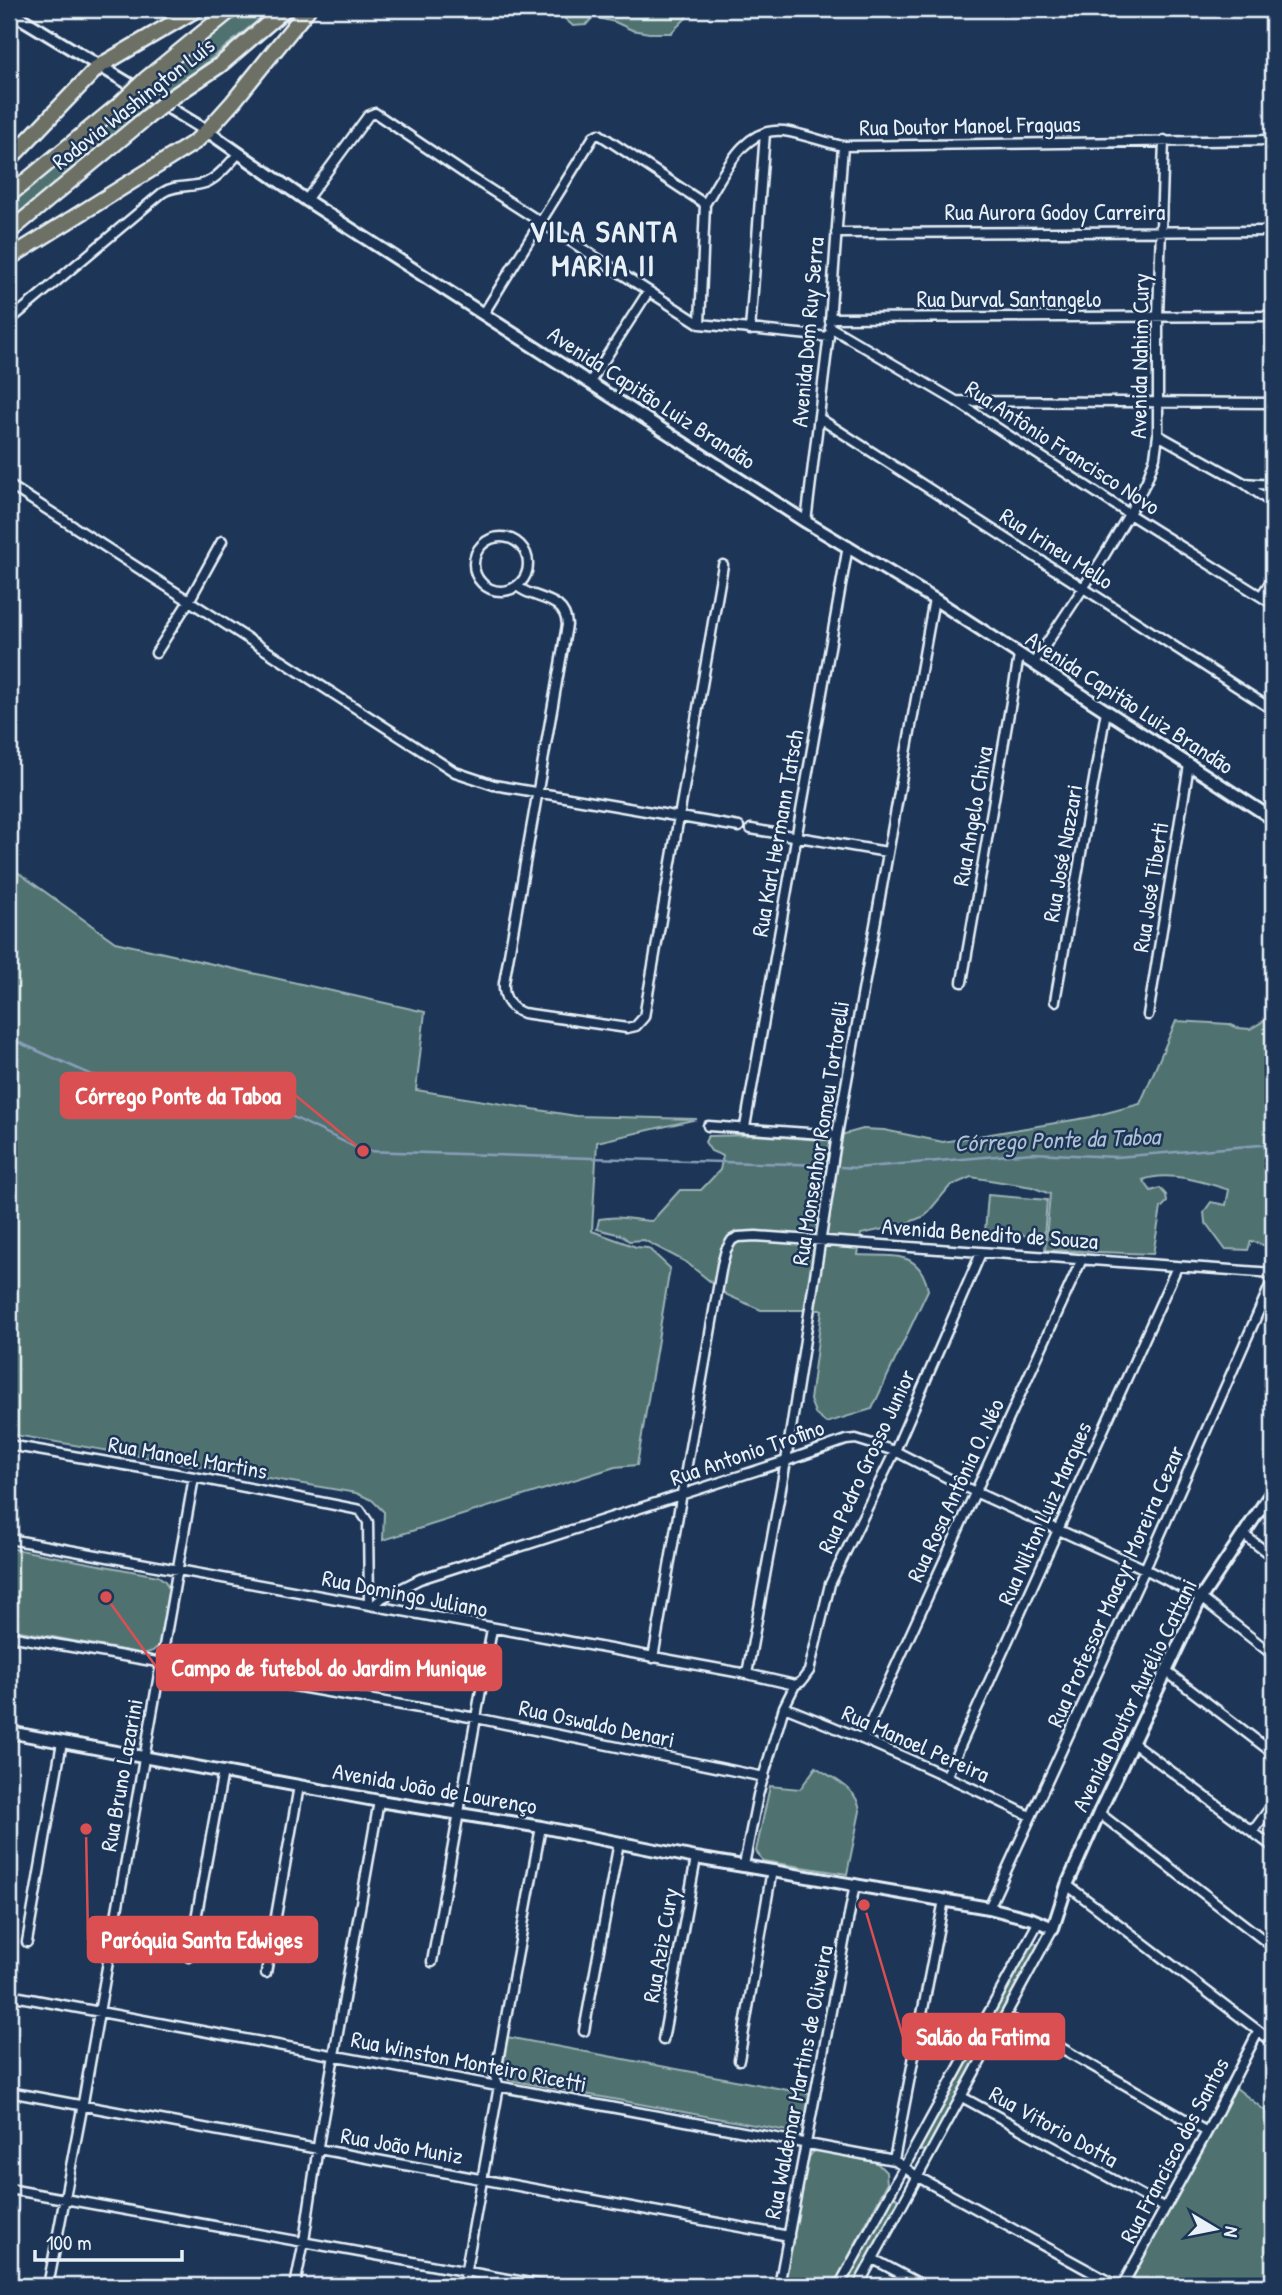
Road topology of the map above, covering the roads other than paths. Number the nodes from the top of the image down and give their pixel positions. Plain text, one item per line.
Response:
1 (197, 9) edge
2 (232, 9) edge
3 (285, 9) edge
4 (308, 9) edge
5 (9, 11) edge
6 (98, 67) junction
7 (207, 131) junction
8 (765, 133) junction
9 (1273, 139) edge
10 (1164, 140) junction
11 (843, 146) junction
12 (239, 153) junction
13 (9, 160) edge
14 (9, 195) edge
15 (306, 200) junction
16 (705, 204) junction
17 (541, 222) junction
18 (1161, 230) junction
19 (1273, 231) edge
20 (9, 232) edge
21 (836, 233) junction
22 (9, 258) edge
23 (648, 292) junction
24 (484, 313) junction
25 (1158, 316) junction
26 (1273, 316) edge
27 (9, 321) edge
28 (830, 323) junction
29 (700, 324) junction
30 (750, 330) junction
31 (829, 337) junction
32 (590, 382) junction
33 (956, 401) junction
34 (1158, 403) junction
35 (1273, 403) edge
36 (819, 418) junction
37 (1158, 435) junction
38 (1244, 483) junction
39 (9, 485) edge
40 (1273, 485) edge
41 (1273, 504) edge
42 (1129, 514) junction
43 (806, 522) junction
44 (222, 541) dead end
45 (848, 546) junction
46 (723, 565) dead end
47 (1273, 578) edge
48 (517, 586) junction
49 (1083, 588) junction
50 (1261, 596) junction
51 (934, 599) junction
52 (189, 601) junction
53 (1273, 604) edge
54 (156, 653) dead end
55 (1019, 656) junction
56 (1033, 664) junction
57 (1273, 710) edge
58 (1106, 711) junction
59 (1189, 765) junction
60 (538, 793) junction
61 (680, 817) junction
62 (1273, 819) edge
63 (739, 827) dead end
64 (751, 829) dead end
65 (795, 837) junction
66 (887, 852) junction
67 (962, 982) dead end
68 (1055, 1000) dead end
69 (1148, 1015) dead end
70 (708, 1126) dead end
71 (745, 1127) junction
72 (837, 1135) junction
73 (822, 1240) junction
74 (981, 1253) junction
75 (1082, 1259) junction
76 (1177, 1268) junction
77 (1273, 1273) edge
78 (1273, 1279) edge
79 (9, 1445) edge
80 (895, 1451) junction
81 (786, 1461) junction
82 (194, 1478) junction
83 (1273, 1490) edge
84 (975, 1492) junction
85 (683, 1494) junction
86 (1059, 1529) junction
87 (1244, 1535) junction
88 (9, 1539) edge
89 (1273, 1557) edge
90 (1145, 1569) junction
91 (179, 1570) junction
92 (1201, 1598) junction
93 (371, 1605) junction
94 (492, 1629) junction
95 (9, 1636) edge
96 (1273, 1655) edge
97 (653, 1658) junction
98 (161, 1664) junction
99 (1167, 1672) junction
100 (747, 1674) junction
101 (794, 1685) junction
102 (784, 1707) junction
103 (476, 1718) junction
104 (9, 1732) edge
105 (863, 1738) junction
106 (62, 1742) junction
107 (1133, 1743) junction
108 (1273, 1753) edge
109 (145, 1756) junction
110 (222, 1771) junction
111 (947, 1775) junction
112 (764, 1777) junction
113 (299, 1786) junction
114 (379, 1801) junction
115 (1273, 1804) edge
116 (459, 1813) junction
117 (1099, 1813) junction
118 (1030, 1816) junction
119 (541, 1827) junction
120 (1253, 1831) junction
121 (619, 1842) junction
122 (1273, 1847) edge
123 (696, 1858) junction
124 (744, 1866) junction
125 (772, 1870) junction
126 (855, 1884) junction
127 (1067, 1885) junction
128 (944, 1900) junction
129 (989, 1908) junction
130 (1039, 1921) junction
131 (1053, 1928) junction
132 (27, 1942) dead end
133 (1273, 1947) edge
134 (190, 1957) dead end
135 (432, 1962) dead end
136 (266, 1973) dead end
137 (9, 1996) edge
138 (99, 2012) junction
139 (1006, 2016) junction
140 (584, 2031) dead end
141 (1258, 2032) junction
142 (663, 2040) dead end
143 (1273, 2042) edge
144 (334, 2056) junction
145 (739, 2060) dead end
146 (499, 2086) junction
147 (9, 2092) edge
148 (962, 2097) junction
149 (83, 2106) junction
150 (1207, 2132) junction
151 (806, 2144) junction
152 (317, 2149) junction
153 (894, 2160) junction
154 (903, 2167) junction
155 (918, 2177) junction
156 (482, 2179) junction
157 (9, 2189) edge
158 (65, 2199) junction
159 (1165, 2208) junction
160 (789, 2236) junction
161 (304, 2241) junction
162 (873, 2259) junction
163 (466, 2271) junction
164 (9, 2284) edge
165 (21, 2286) edge
166 (48, 2286) edge
167 (295, 2286) edge
168 (463, 2286) edge
169 (547, 2286) edge
170 (779, 2286) edge
171 (839, 2286) edge
172 (858, 2286) edge
173 (924, 2286) edge
174 (1117, 2286) edge
175 (1122, 2286) edge

1 - 6 highway
2 - 14 highway, Rodovia Washington Luís, bridge
3 - 20 highway, Rodovia Washington Luís, bridge
4 - 7 highway
5 - 6 street, Avenida Capitão Luiz Brandão
6 - 7 street, Avenida Capitão Luiz Brandão
6 - 13 highway
7 - 12 street, Avenida Capitão Luiz Brandão
7 - 22 highway
8 - 11 street, Rua Doutor Manoel Fraguas
8 - 16 street
8 - 30 street
9 - 10 street, Rua Doutor Manoel Fraguas
10 - 11 street, Rua Doutor Manoel Fraguas
10 - 18 street, Avenida Nahim Cury
11 - 21 street, Avenida Dom Ruy Serra
12 - 15 street, Avenida Capitão Luiz Brandão
12 - 27 street
15 - 17 street
15 - 24 street, Avenida Capitão Luiz Brandão
16 - 17 street
16 - 29 street
17 - 23 street
17 - 24 street
18 - 19 street, Rua Aurora Godoy Carreira
18 - 21 street, Rua Aurora Godoy Carreira
18 - 25 street, Avenida Nahim Cury
21 - 28 street, Avenida Dom Ruy Serra
23 - 29 street
23 - 32 street
24 - 32 street, Avenida Capitão Luiz Brandão
25 - 26 street, Rua Durval Santangelo
25 - 28 street, Rua Durval Santangelo
25 - 34 street, Avenida Nahim Cury
28 - 31 street, Avenida Dom Ruy Serra
28 - 33 street, Rua Antônio Francisco Novo
29 - 30 street
30 - 31 street
31 - 36 street, Avenida Dom Ruy Serra
32 - 43 street, Avenida Capitão Luiz Brandão
33 - 34 street
33 - 42 street, Rua Antônio Francisco Novo
34 - 35 street
34 - 37 street, Avenida Nahim Cury
36 - 43 street, Avenida Dom Ruy Serra
36 - 49 street, Rua Irineu Mello
37 - 38 street
37 - 42 street, Avenida Nahim Cury
38 - 40 street
38 - 41 street
39 - 52 street
42 - 49 street, Avenida Nahim Cury
42 - 50 street, Rua Antônio Francisco Novo
43 - 45 street, Avenida Capitão Luiz Brandão
44 - 52 street
45 - 51 street, Avenida Capitão Luiz Brandão
45 - 65 street, Rua Karl Hermann Tatsch
46 - 61 street
47 - 50 street
48 - 48 street
48 - 60 street
49 - 56 street, Avenida Nahim Cury
49 - 57 street, Rua Irineu Mello
50 - 53 street, Rua Antônio Francisco Novo
51 - 55 street, Avenida Capitão Luiz Brandão
51 - 66 street, Rua Monsenhor Romeu Tortorelli
52 - 54 street
52 - 60 street
55 - 56 street, Avenida Capitão Luiz Brandão
55 - 67 street, Rua Angelo Chiva
56 - 58 street, Avenida Capitão Luiz Brandão
58 - 59 street, Avenida Capitão Luiz Brandão
58 - 68 street, Rua José Nazzari
59 - 62 street, Avenida Capitão Luiz Brandão
59 - 69 street, Rua José Tiberti
60 - 61 street
60 - 61 street
61 - 63 street
64 - 65 street
65 - 66 street
65 - 71 street, Rua Karl Hermann Tatsch
66 - 72 street, Rua Monsenhor Romeu Tortorelli
70 - 71 street
71 - 72 street
72 - 73 street, Rua Monsenhor Romeu Tortorelli
73 - 74 street, Avenida Benedito de Souza
73 - 81 street, Rua Monsenhor Romeu Tortorelli
73 - 85 street, Avenida Benedito de Souza
74 - 75 street, Avenida Benedito de Souza
74 - 80 street, Rua Pedro Grosso Junior
75 - 76 street, Avenida Benedito de Souza
75 - 84 street, Rua Rosa Antônia O. Néo
76 - 77 street, Avenida Benedito de Souza
76 - 86 street, Rua Nilton Luiz Marques
78 - 90 street, Rua Professor Moacyr Moreira Cezar
79 - 82 street, Rua Manoel Martins
80 - 81 street, Rua Antonio Trofino
80 - 84 street, Rua Antonio Trofino
80 - 101 street, Rua Pedro Grosso Junior
81 - 85 street, Rua Antonio Trofino
81 - 100 street, Rua Monsenhor Romeu Tortorelli
82 - 91 street, Rua Bruno Lazarini
82 - 93 street, Rua Manoel Martins
83 - 87 street, Avenida Doutor Aurélio Cattani
84 - 86 street, Rua Antonio Trofino
84 - 105 street, Rua Rosa Antônia O. Néo
85 - 93 street, Rua Antonio Trofino
85 - 97 street
86 - 90 street, Rua Antonio Trofino
86 - 111 street, Rua Nilton Luiz Marques
87 - 89 street
87 - 92 street, Avenida Doutor Aurélio Cattani
88 - 91 street, Rua Domingo Juliano
90 - 92 street, Rua Antonio Trofino
90 - 118 street, Rua Professor Moacyr Moreira Cezar
91 - 93 street, Rua Domingo Juliano
91 - 98 street, Rua Bruno Lazarini
92 - 96 street, Rua Antonio Trofino
92 - 99 street, Avenida Doutor Aurélio Cattani
93 - 94 street, Rua Domingo Juliano
94 - 97 street, Rua Domingo Juliano
94 - 103 street
95 - 98 street, Rua Oswaldo Denari
97 - 100 street, Rua Domingo Juliano
98 - 103 street, Rua Oswaldo Denari
98 - 109 street, Rua Bruno Lazarini
99 - 107 street, Avenida Doutor Aurélio Cattani
99 - 108 street
100 - 101 street, Rua Domingo Juliano
101 - 102 street, Rua Pedro Grosso Junior
102 - 105 street, Rua Manoel Pereira
102 - 112 street, Rua Pedro Grosso Junior
103 - 112 street, Rua Oswaldo Denari
103 - 116 street
104 - 106 street, Avenida João de Lourenço
105 - 111 street, Rua Manoel Pereira
106 - 109 street, Avenida João de Lourenço
106 - 132 street
107 - 117 street, Avenida Doutor Aurélio Cattani
107 - 120 street
109 - 110 street, Avenida João de Lourenço
109 - 138 street, Rua Bruno Lazarini
110 - 113 street, Avenida João de Lourenço
110 - 134 street
111 - 118 street, Rua Manoel Pereira
112 - 124 street, Rua Pedro Grosso Junior
113 - 114 street, Avenida João de Lourenço
113 - 136 street
114 - 116 street, Avenida João de Lourenço
114 - 144 street
115 - 120 street
116 - 119 street, Avenida João de Lourenço
116 - 135 street
117 - 127 street, Avenida Doutor Aurélio Cattani
117 - 133 street
118 - 129 street, Rua Professor Moacyr Moreira Cezar
119 - 121 street, Avenida João de Lourenço
119 - 146 street
120 - 122 street
121 - 123 street, Avenida João de Lourenço
121 - 140 street
123 - 124 street, Avenida João de Lourenço
123 - 142 street, Rua Aziz Cury
124 - 125 street, Avenida João de Lourenço
125 - 126 street, Avenida João de Lourenço
125 - 145 street
126 - 128 street, Avenida João de Lourenço
126 - 151 street, Rua Waldemar Martins de Oliveira
127 - 131 street, Avenida Doutor Aurélio Cattani
127 - 141 street
128 - 129 street, Avenida João de Lourenço
128 - 153 street
129 - 130 street, Avenida João de Lourenço
130 - 131 street
130 - 154 street
131 - 139 street, Avenida Doutor Aurélio Cattani
137 - 138 street, Rua Winston Monteiro Ricetti
138 - 144 street, Rua Winston Monteiro Ricetti
138 - 149 street, Rua Bruno Lazarini
139 - 148 street, Avenida Doutor Aurélio Cattani
139 - 150 street
141 - 143 street
141 - 150 street, Rua Francisco dos Santos
144 - 146 street, Rua Winston Monteiro Ricetti
144 - 152 street
146 - 151 street, Rua Winston Monteiro Ricetti
146 - 156 street
147 - 149 street, Rua João Muniz
148 - 155 street, Avenida Doutor Aurélio Cattani
148 - 159 street, Rua Vitorio Dotta
149 - 152 street, Rua João Muniz
149 - 158 street, Rua Bruno Lazarini
150 - 159 street, Rua Francisco dos Santos
151 - 153 street, Rua Winston Monteiro Ricetti
151 - 160 street, Rua Waldemar Martins de Oliveira
152 - 156 street, Rua João Muniz
152 - 161 street
153 - 154 street, Rua Winston Monteiro Ricetti
154 - 155 street, Rua Winston Monteiro Ricetti
154 - 171 street
155 - 162 street, Avenida Doutor Aurélio Cattani
155 - 174 street, Rua Winston Monteiro Ricetti
156 - 160 street, Rua João Muniz
156 - 163 street
157 - 158 street
158 - 161 street
158 - 166 street, Rua Bruno Lazarini
159 - 175 street, Rua Francisco dos Santos
160 - 170 street, Rua Waldemar Martins de Oliveira
161 - 163 street
161 - 167 street
162 - 172 street, Avenida Doutor Aurélio Cattani
162 - 173 street
163 - 168 street
163 - 169 street
164 - 165 street

